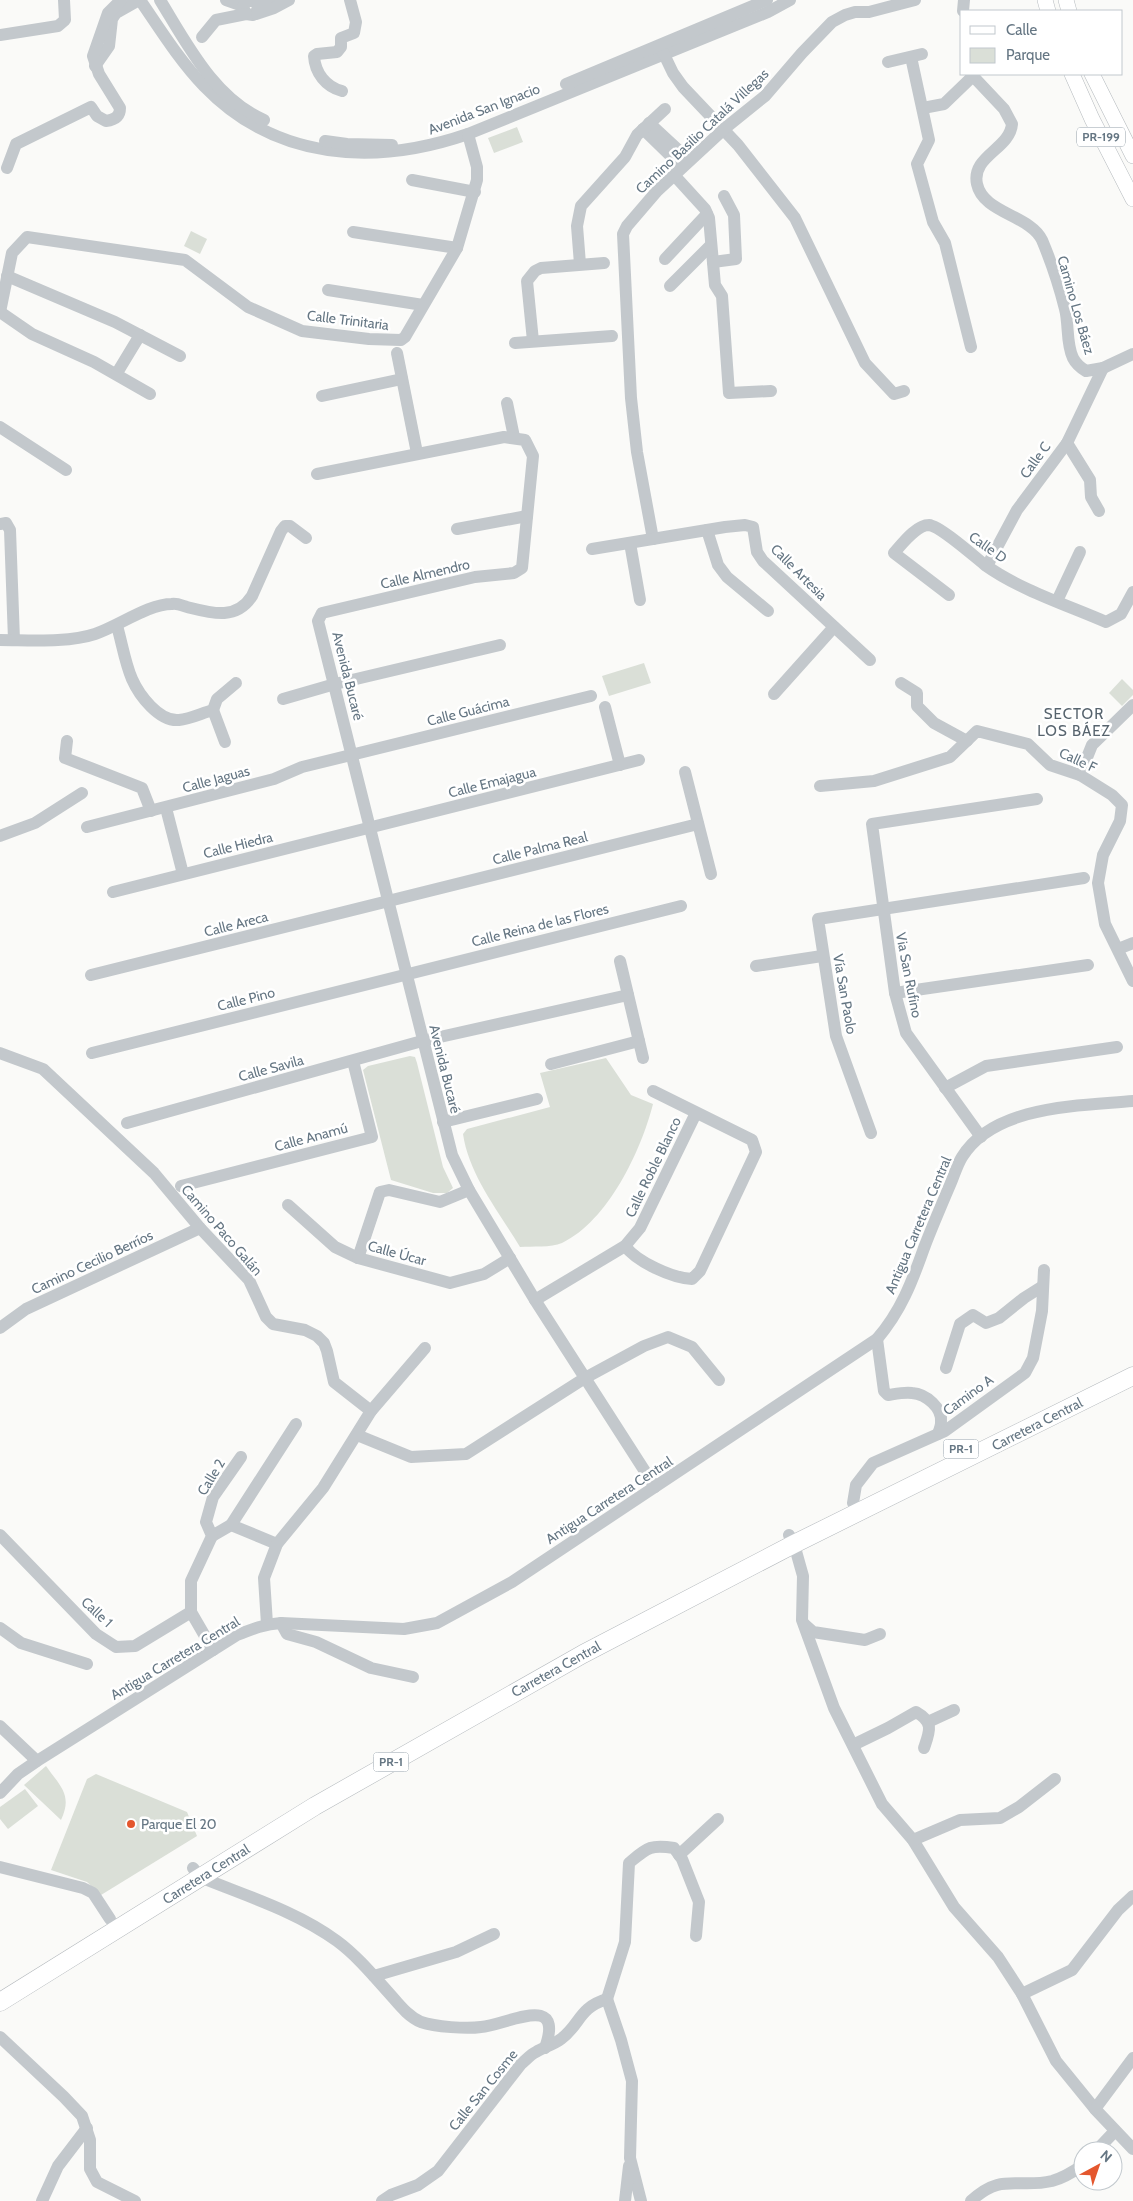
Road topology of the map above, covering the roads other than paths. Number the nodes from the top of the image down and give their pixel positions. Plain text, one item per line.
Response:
1 (64, 0) edge
2 (121, 0) edge
3 (140, 0) edge
4 (160, 0) edge
5 (226, 0) edge
6 (276, 0) edge
7 (289, 0) edge
8 (350, 0) edge
9 (765, 0) edge
10 (790, 0) edge
11 (915, 0) edge
12 (249, 6) edge
13 (0, 36) edge
14 (202, 37) dead end
15 (662, 50) junction
16 (888, 62) dead end
17 (95, 66) junction
18 (971, 75) edge
19 (1072, 75) edge
20 (1092, 75) edge
21 (342, 91) dead end
22 (923, 108) junction
23 (665, 109) dead end
24 (646, 126) junction
25 (724, 129) junction
26 (468, 134) junction
27 (1133, 156) edge
28 (7, 168) dead end
29 (682, 168) junction
30 (412, 180) dead end
31 (475, 192) junction
32 (724, 196) dead end
33 (1133, 199) edge
34 (707, 214) junction
35 (353, 232) dead end
36 (711, 245) junction
37 (457, 248) junction
38 (665, 259) dead end
39 (713, 262) junction
40 (604, 263) dead end
41 (580, 264) junction
42 (7, 276) junction
43 (670, 286) dead end
44 (328, 290) dead end
45 (423, 305) junction
46 (0, 312) edge
47 (140, 335) junction
48 (612, 336) dead end
49 (533, 341) junction
50 (515, 343) dead end
51 (971, 347) dead end
52 (397, 353) dead end
53 (1133, 354) edge
54 (180, 356) dead end
55 (1102, 368) junction
56 (117, 373) junction
57 (402, 379) junction
58 (771, 391) dead end
59 (904, 391) dead end
60 (150, 394) dead end
61 (322, 396) dead end
62 (507, 404) dead end
63 (0, 427) edge
64 (517, 437) junction
65 (1066, 443) junction
66 (417, 453) junction
67 (66, 470) dead end
68 (317, 474) dead end
69 (1099, 511) dead end
70 (527, 516) junction
71 (0, 524) edge
72 (457, 529) dead end
73 (707, 530) junction
74 (306, 538) dead end
75 (653, 539) junction
76 (630, 543) junction
77 (592, 549) dead end
78 (1080, 552) dead end
79 (987, 566) junction
80 (1133, 592) edge
81 (949, 595) dead end
82 (640, 600) dead end
83 (1057, 601) junction
84 (1129, 610) edge
85 (768, 611) dead end
86 (322, 613) joint
87 (117, 626) junction
88 (834, 627) junction
89 (0, 640) edge
90 (14, 640) junction
91 (500, 645) dead end
92 (870, 660) dead end
93 (236, 683) dead end
94 (902, 683) dead end
95 (335, 684) junction
96 (774, 694) dead end
97 (591, 696) dead end
98 (283, 699) dead end
99 (1133, 705) edge
100 (605, 707) dead end
101 (213, 710) junction
102 (67, 741) dead end
103 (967, 741) junction
104 (225, 742) dead end
105 (351, 754) junction
106 (639, 760) dead end
107 (620, 765) junction
108 (685, 772) dead end
109 (1080, 775) junction
110 (820, 786) dead end
111 (82, 793) dead end
112 (1037, 799) dead end
113 (166, 808) junction
114 (151, 811) junction
115 (698, 824) junction
116 (87, 827) dead end
117 (370, 828) junction
118 (0, 836) edge
119 (183, 874) junction
120 (711, 874) dead end
121 (1084, 878) dead end
122 (113, 892) dead end
123 (388, 901) junction
124 (681, 906) dead end
125 (882, 908) junction
126 (1133, 943) edge
127 (1118, 949) junction
128 (822, 956) junction
129 (620, 961) dead end
130 (1088, 965) dead end
131 (756, 966) dead end
132 (407, 973) junction
133 (91, 976) dead end
134 (1133, 981) edge
135 (895, 993) junction
136 (628, 995) junction
137 (422, 1041) junction
138 (639, 1041) junction
139 (1117, 1047) dead end
140 (0, 1053) edge
141 (92, 1053) dead end
142 (643, 1058) dead end
143 (354, 1061) junction
144 (551, 1064) dead end
145 (945, 1088) junction
146 (653, 1091) dead end
147 (537, 1099) dead end
148 (1133, 1101) edge
149 (696, 1113) junction
150 (443, 1122) junction
151 (127, 1123) dead end
152 (871, 1133) dead end
153 (981, 1137) junction
154 (181, 1186) dead end
155 (469, 1190) junction
156 (288, 1204) dead end
157 (200, 1228) junction
158 (625, 1246) junction
159 (358, 1258) junction
160 (510, 1258) junction
161 (1044, 1270) dead end
162 (1044, 1286) junction
163 (536, 1300) junction
164 (0, 1328) edge
165 (877, 1339) junction
166 (425, 1348) dead end
167 (1133, 1363) edge
168 (946, 1368) dead end
169 (1133, 1376) edge
170 (585, 1378) junction
171 (719, 1380) dead end
172 (372, 1411) junction
173 (296, 1424) dead end
174 (938, 1434) junction
175 (357, 1435) junction
176 (241, 1457) dead end
177 (655, 1488) junction
178 (853, 1503) junction
179 (231, 1525) junction
180 (0, 1535) edge
181 (212, 1536) junction
182 (792, 1540) junction
183 (277, 1544) junction
184 (191, 1612) junction
185 (282, 1623) junction
186 (267, 1624) junction
187 (804, 1624) junction
188 (0, 1628) edge
189 (880, 1634) dead end
190 (213, 1650) junction
191 (87, 1664) dead end
192 (413, 1677) dead end
193 (954, 1710) dead end
194 (928, 1722) junction
195 (0, 1726) edge
196 (853, 1745) junction
197 (924, 1748) dead end
198 (38, 1761) junction
199 (1055, 1779) dead end
200 (0, 1793) edge
201 (718, 1819) dead end
202 (913, 1840) junction
203 (679, 1855) junction
204 (0, 1867) edge
205 (196, 1873) junction
206 (1133, 1896) edge
207 (110, 1919) junction
208 (494, 1934) dead end
209 (696, 1936) dead end
210 (374, 1976) junction
211 (0, 1989) edge
212 (1022, 1994) junction
213 (607, 1999) junction
214 (0, 2002) edge
215 (0, 2037) edge
216 (545, 2048) junction
217 (1133, 2058) edge
218 (1095, 2109) junction
219 (87, 2128) junction
220 (1115, 2131) junction
221 (1106, 2141) edge
222 (1133, 2149) edge
223 (630, 2158) junction
224 (1073, 2171) edge
225 (42, 2201) edge
226 (135, 2201) edge
227 (382, 2201) edge
228 (625, 2201) edge
229 (641, 2201) edge
230 (971, 2201) edge

1 - 13 street
2 - 17 street
3 - 17 street
3 - 26 street, Avenida San Ignacio
4 - 15 street, Avenida San Ignacio
5 - 12 street
6 - 12 street
7 - 12 street
8 - 21 street
9 - 15 street, Avenida San Ignacio
10 - 15 street, Avenida San Ignacio
11 - 25 street, Camino Basilio Catalá Villegas
12 - 14 street
15 - 25 street
15 - 26 street, Avenida San Ignacio
16 - 22 street
17 - 28 street
18 - 22 street
18 - 55 street, Camino Los Báez
19 - 33 main road, PR-199
20 - 27 main road, PR-199
22 - 51 street
23 - 24 street
24 - 29 street
24 - 41 street
25 - 29 street, Camino Basilio Catalá Villegas
25 - 59 street
26 - 31 street, Calle Trinitaria
29 - 34 street
29 - 75 street, Camino Basilio Catalá Villegas
30 - 31 street
31 - 37 street, Calle Trinitaria
32 - 39 street
34 - 36 street
34 - 38 street
35 - 37 street
36 - 39 street
36 - 43 street
37 - 45 street, Calle Trinitaria
39 - 58 street
40 - 41 street
41 - 49 street
42 - 45 street, Calle Trinitaria
42 - 46 street
42 - 47 street
44 - 45 street
46 - 56 street
47 - 54 street
47 - 56 street
48 - 49 street
49 - 50 street
52 - 57 street
53 - 55 street, Camino Los Báez
55 - 65 street, Calle C
56 - 60 street
57 - 61 street
57 - 66 street
62 - 64 street
63 - 67 street
64 - 66 street
64 - 70 street
65 - 69 street
65 - 79 street, Calle C
66 - 68 street
70 - 72 street
70 - 86 street, Calle Almendro
71 - 90 street
73 - 75 street, Calle Artesia
73 - 85 street
73 - 88 street, Calle Artesia
74 - 87 street
75 - 76 street, Calle Artesia
76 - 77 street, Calle Artesia
76 - 82 street
78 - 83 street
79 - 81 street, Calle D
79 - 83 street, Calle D
80 - 84 street
83 - 84 street, Calle D
86 - 95 street, Avenida Bucaré
87 - 90 street
87 - 101 street
88 - 92 street, Calle Artesia
88 - 96 street
89 - 90 street
91 - 95 street
93 - 101 street
94 - 103 street
95 - 98 street
95 - 105 street, Avenida Bucaré
97 - 105 street, Calle Guácima
99 - 109 street
100 - 107 street
101 - 104 street
102 - 114 street
103 - 109 street, Calle F
103 - 110 street, Calle F
105 - 113 street, Calle Jaguas
105 - 117 street, Avenida Bucaré
106 - 107 street, Calle Emajagua
107 - 117 street, Calle Emajagua
108 - 115 street
109 - 127 street, Calle F
111 - 118 street
112 - 125 street, Via San Rufino
113 - 114 street, Calle Jaguas
113 - 119 street
114 - 116 street, Calle Jaguas
115 - 120 street
115 - 123 street, Calle Palma Real
117 - 119 street, Calle Hiedra
117 - 123 street, Avenida Bucaré
119 - 122 street, Calle Hiedra
121 - 125 street
123 - 132 street, Avenida Bucaré
123 - 133 street, Calle Areca
124 - 132 street, Calle Reina de las Flores
125 - 128 street, Vía San Paolo
125 - 135 street, Via San Rufino
126 - 127 street
127 - 134 street, Calle F
128 - 131 street
128 - 152 street, Vía San Paolo
129 - 136 street
130 - 135 street
132 - 137 street, Avenida Bucaré
132 - 141 street, Calle Pino
135 - 145 street, Via San Rufino
136 - 137 street, Calle Savila
136 - 138 street
137 - 143 street, Calle Savila
137 - 150 street, Avenida Bucaré
138 - 142 street
138 - 144 street
139 - 145 street
140 - 157 street, Camino Paco Galán
143 - 151 street, Calle Savila
143 - 154 street, Calle Anamú
145 - 153 street, Via San Rufino
146 - 149 street
147 - 150 street
148 - 153 street, Antigua Carretera Central
149 - 158 street, Calle Roble Blanco
149 - 158 street
150 - 155 street, Avenida Bucaré
153 - 165 street, Antigua Carretera Central
155 - 159 street
155 - 160 street, Avenida Bucaré
156 - 159 street, Calle Úcar
157 - 164 street, Camino Cecilio Berríos
157 - 172 street, Camino Paco Galán
158 - 163 street, Calle Roble Blanco
159 - 160 street, Calle Úcar
160 - 163 street, Avenida Bucaré
161 - 162 street, Camino A
162 - 168 street
162 - 174 street, Camino A
163 - 170 street, Avenida Bucaré
165 - 174 street
165 - 177 street, Antigua Carretera Central
166 - 172 street
167 - 178 highway, Carretera Central / PR-1
169 - 182 highway, Carretera Central / PR-1
170 - 171 street
170 - 175 street
170 - 177 street, Avenida Bucaré
172 - 175 street
173 - 179 street
174 - 178 street, Camino A
175 - 183 street
176 - 181 street, Calle 2
177 - 185 street, Antigua Carretera Central
178 - 182 highway, Carretera Central / PR-1
179 - 181 street
179 - 183 street
180 - 184 street, Calle 1
181 - 184 street
182 - 187 street
182 - 205 highway, Carretera Central / PR-1
183 - 186 street
184 - 190 street
185 - 186 street, Antigua Carretera Central
185 - 192 street
186 - 190 street, Antigua Carretera Central
187 - 189 street
187 - 196 street
188 - 191 street
190 - 198 street, Antigua Carretera Central
193 - 194 street
194 - 196 street
194 - 197 street
195 - 198 street
196 - 202 street
198 - 200 street, Antigua Carretera Central
199 - 202 street
201 - 203 street
202 - 212 street
203 - 209 street
203 - 213 street
204 - 207 street
205 - 207 highway, Carretera Central / PR-1
205 - 210 street
205 - 214 highway, Carretera Central / PR-1
206 - 212 street
207 - 211 highway, Carretera Central / PR-1
208 - 210 street
210 - 216 street
212 - 218 street
213 - 216 street, Calle San Cosme
213 - 223 street
215 - 219 street
216 - 227 street, Calle San Cosme
217 - 218 street
218 - 220 street
219 - 225 street
219 - 226 street
220 - 221 street
220 - 222 street
223 - 228 street
223 - 229 street
224 - 230 street

